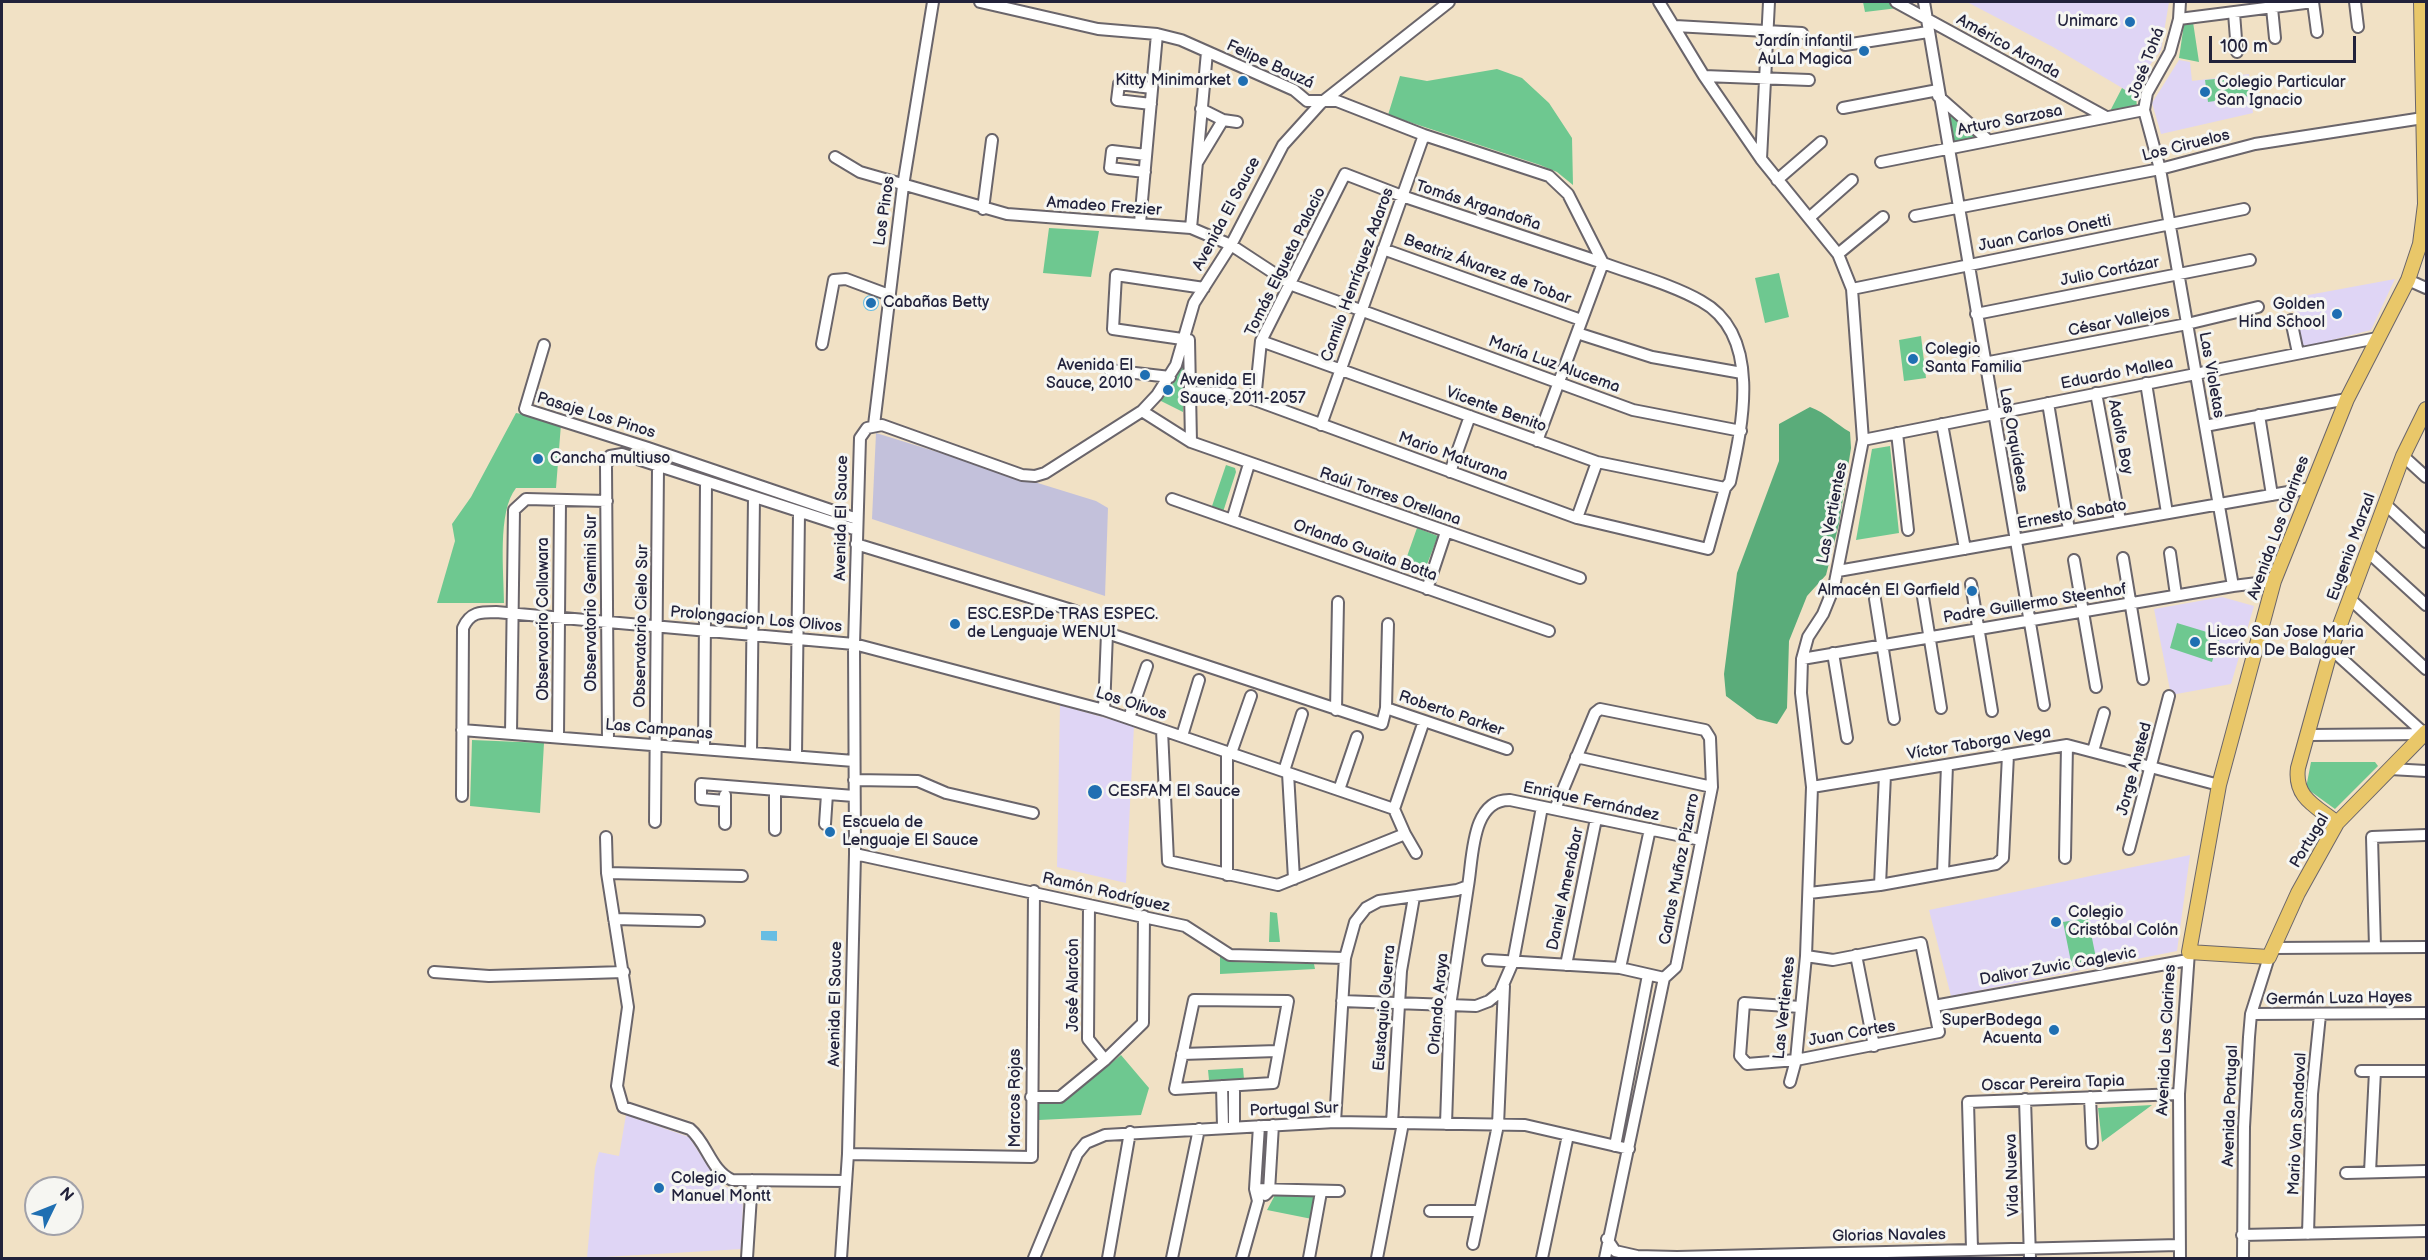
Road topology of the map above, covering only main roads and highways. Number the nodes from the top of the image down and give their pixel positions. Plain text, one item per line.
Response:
1 (2421, 2) edge
2 (2426, 412) edge
3 (2426, 733) edge
4 (2337, 823) junction
5 (2271, 952) joint
6 (2188, 956) joint

1 - 6 main road, Avenida Los Clarines
2 - 4 main road, Eugenio Marzal
3 - 4 main road, Portugal
4 - 5 main road, Portugal
5 - 6 main road, Dalivor Zuvic Caglevic

